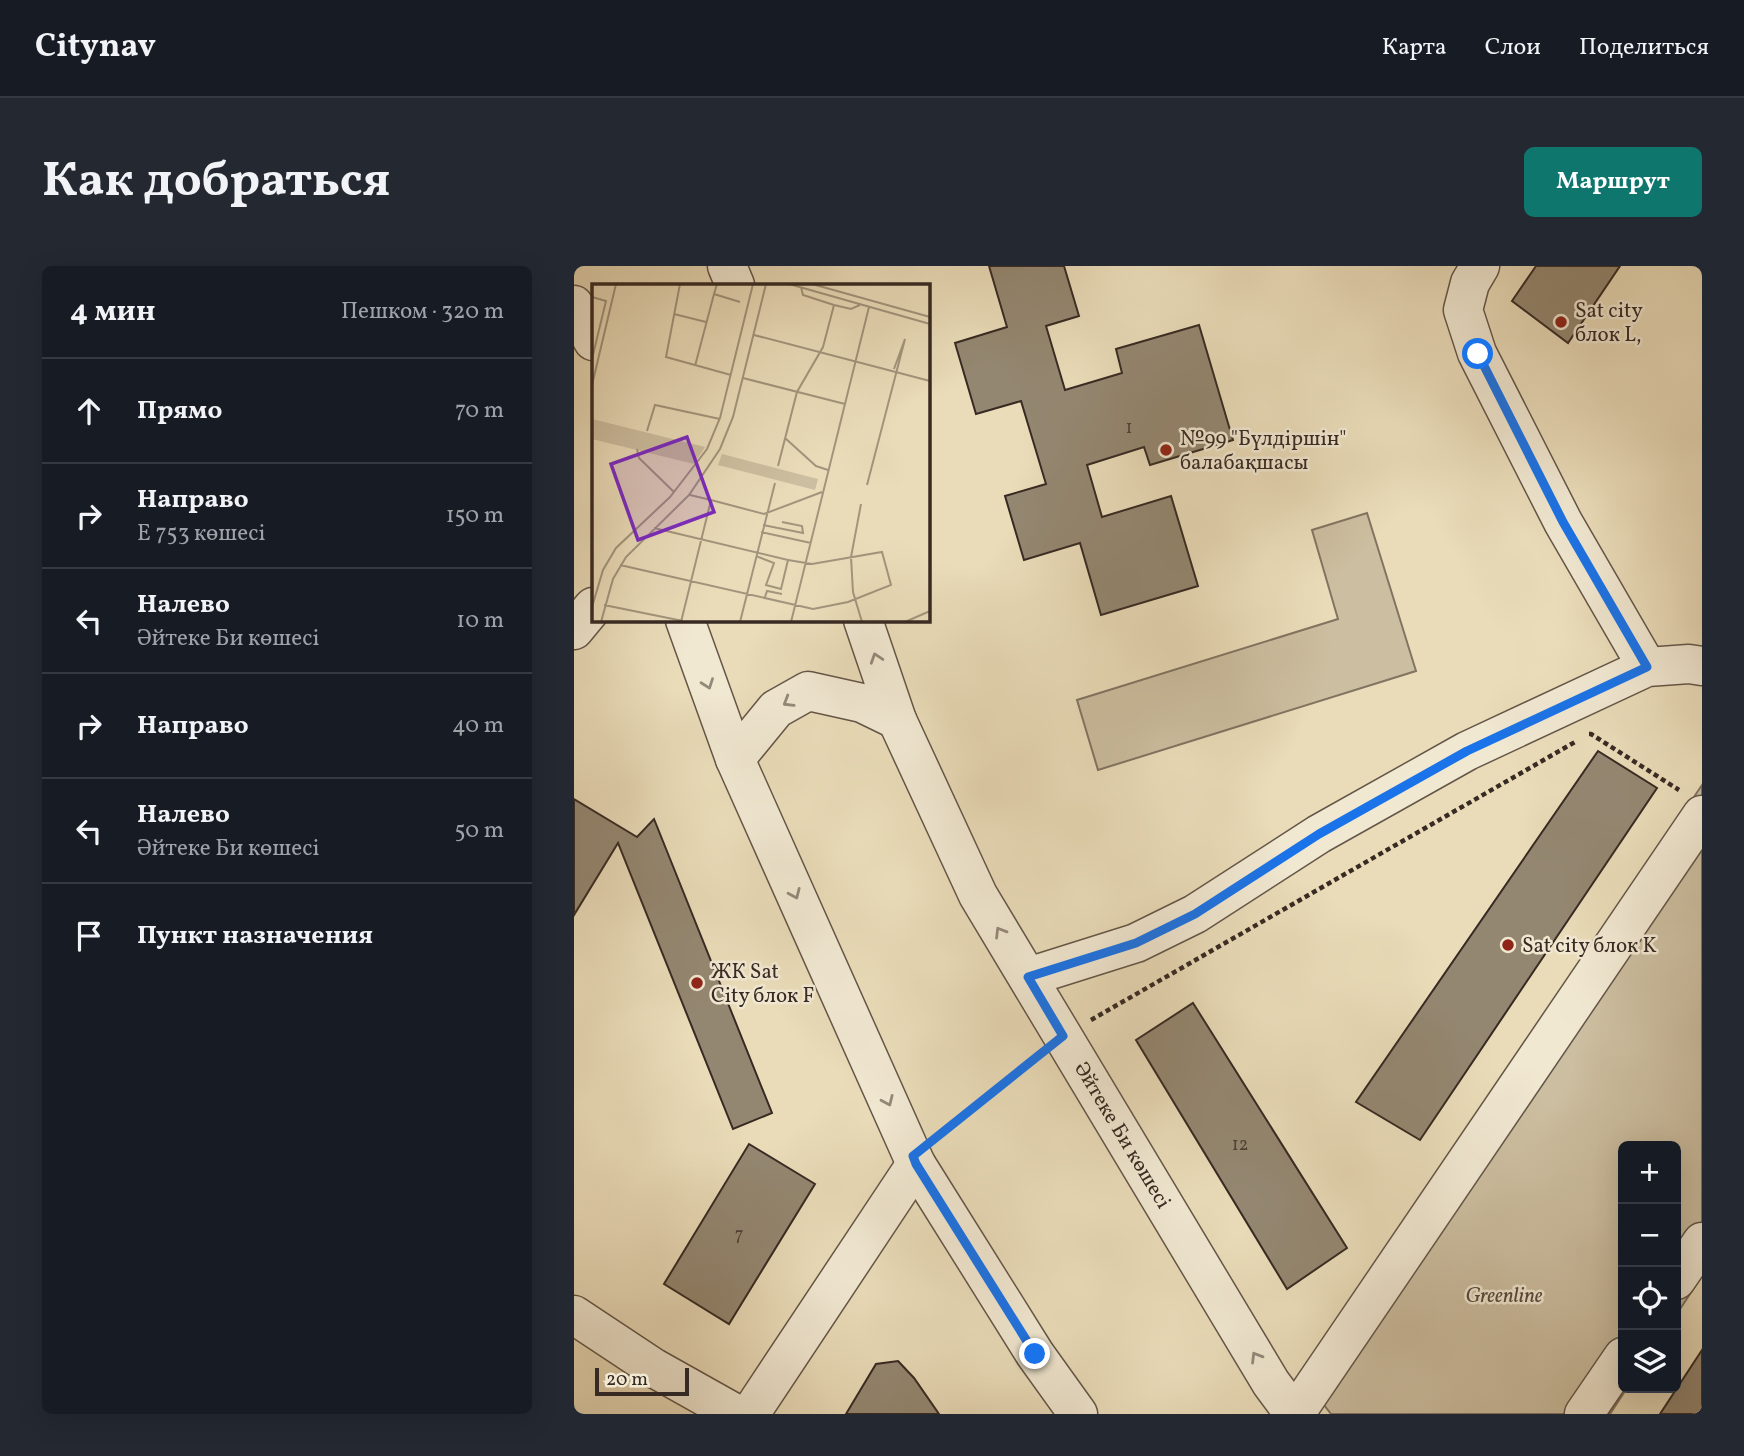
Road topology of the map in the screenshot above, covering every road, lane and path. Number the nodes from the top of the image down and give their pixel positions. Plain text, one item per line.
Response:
1 (727, 266) edge
2 (1480, 266) edge
3 (735, 284) edge
4 (574, 304) edge
5 (592, 339) edge
6 (592, 608) edge
7 (685, 621) edge
8 (863, 621) edge
9 (574, 630) edge
10 (1702, 666) edge
11 (1647, 667) junction
12 (897, 720) junction
13 (735, 759) junction
14 (1691, 803) edge
15 (1028, 977) junction
16 (1063, 1036) junction
17 (914, 1160) junction
18 (1702, 1242) edge
19 (1681, 1273) edge
20 (574, 1315) edge
21 (1618, 1364) edge
22 (736, 1414) edge
23 (750, 1414) edge
24 (1079, 1414) edge
25 (1294, 1414) edge
26 (1584, 1414) edge

1 - 3 street
2 - 11 street
4 - 5 street
6 - 9 street
7 -> 13 street
12 -> 8 street, Әйтеке Би көшесі
10 - 11 street
11 - 15 street
12 -> 13 street
15 -> 12 street, Әйтеке Би көшесі
13 -> 17 street
14 - 16 path
14 - 25 street
15 - 16 street, Әйтеке Би көшесі
16 - 17 path
25 -> 16 street, Әйтеке Би көшесі
17 - 23 street
17 - 24 street
18 - 19 street
20 - 22 street
21 - 26 street

